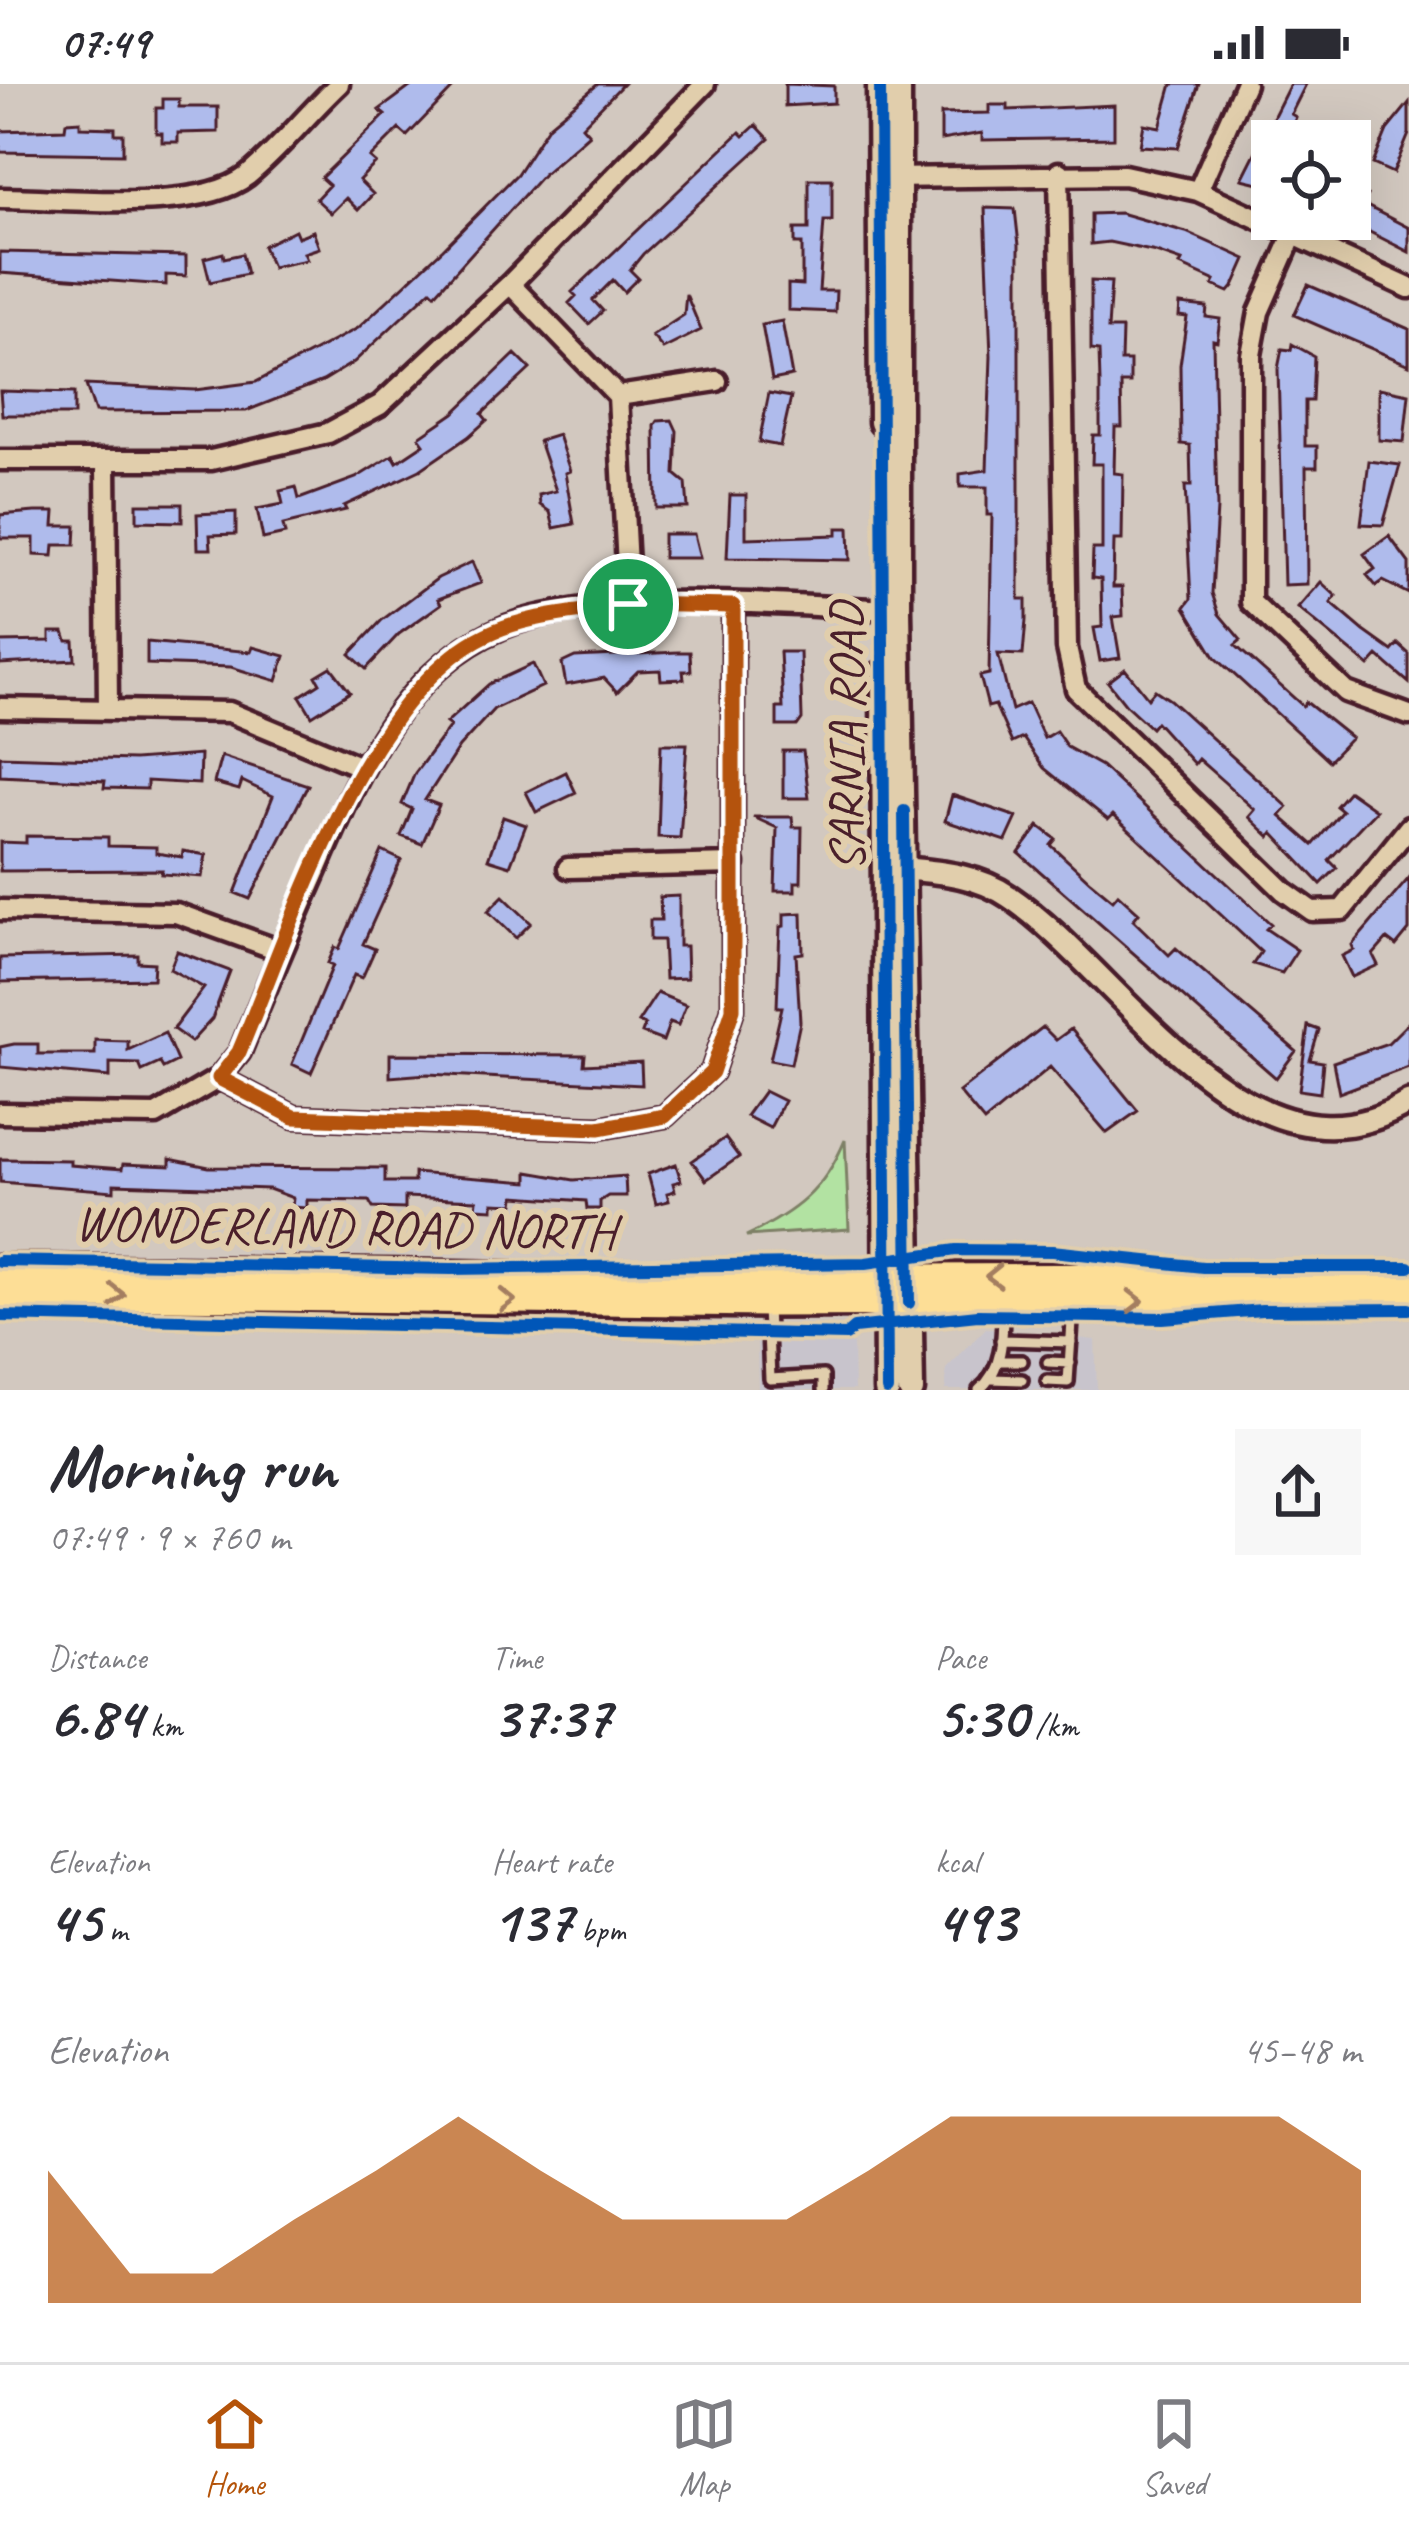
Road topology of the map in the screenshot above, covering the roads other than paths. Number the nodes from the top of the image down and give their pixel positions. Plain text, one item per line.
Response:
1 (705, 84) edge
2 (880, 84) edge
3 (898, 84) edge
4 (1245, 84) edge
5 (327, 88) edge
6 (1059, 172) junction
7 (890, 178) junction
8 (1198, 191) junction
9 (0, 198) edge
10 (1251, 216) edge
11 (1291, 240) edge
12 (1304, 240) edge
13 (510, 284) junction
14 (1409, 288) edge
15 (717, 381) dead end
16 (618, 396) junction
17 (0, 460) edge
18 (106, 462) junction
19 (628, 604) junction
20 (733, 606) junction
21 (891, 610) junction
22 (108, 707) junction
23 (0, 708) edge
24 (1409, 715) edge
25 (361, 767) junction
26 (1409, 827) edge
27 (734, 864) junction
28 (568, 868) dead end
29 (906, 869) junction
30 (0, 910) edge
31 (281, 951) junction
32 (219, 1078) junction
33 (1409, 1102) edge
34 (0, 1112) edge
35 (0, 1269) edge
36 (1409, 1276) edge
37 (897, 1290) junction
38 (0, 1294) edge
39 (1409, 1300) edge
40 (1073, 1301) junction
41 (1003, 1302) junction
42 (767, 1303) junction
43 (1000, 1340) junction
44 (1071, 1342) junction
45 (999, 1360) junction
46 (1022, 1361) dead end
47 (1048, 1363) dead end
48 (1070, 1363) junction
49 (992, 1379) junction
50 (1022, 1380) dead end
51 (1047, 1381) dead end
52 (1068, 1382) junction
53 (1080, 1388) edge
54 (824, 1390) edge
55 (887, 1390) edge
56 (910, 1390) edge
57 (979, 1390) edge

1 - 13 street
2 - 7 main road, SARNIA ROAD
3 - 7 main road, SARNIA ROAD
4 - 8 street
5 - 9 street
6 - 7 street
6 - 8 street
6 - 26 street
7 - 21 main road, SARNIA ROAD
8 - 10 street
11 - 24 street
12 - 14 street
13 - 16 street
13 - 18 street
15 - 16 street
16 - 19 street
17 - 18 street
18 - 22 street
19 - 20 street
19 - 25 street
20 - 21 street
20 - 27 street
21 - 29 main road, SARNIA ROAD
21 - 37 main road, SARNIA ROAD
22 - 23 street
22 - 25 street
25 - 31 street
27 - 28 street
27 - 32 street
29 - 33 street
29 - 37 main road, SARNIA ROAD
30 - 31 street
31 - 32 street
32 - 34 street
35 - 37 main road, WONDERLAND ROAD NORTH
36 -> 37 main road, WONDERLAND ROAD NORTH
37 - 41 main road, WONDERLAND ROAD NORTH
37 - 42 main road, WONDERLAND ROAD NORTH
37 - 55 main road, SARNIA ROAD
37 - 56 main road, SARNIA ROAD
38 -> 42 main road, WONDERLAND ROAD NORTH
40 -> 39 main road, WONDERLAND ROAD NORTH
40 - 41 main road, WONDERLAND ROAD NORTH
40 - 44 lane
41 - 43 lane
42 - 54 lane
43 - 44 lane
43 - 45 lane
44 - 48 lane
45 - 46 lane
45 - 49 lane
47 - 48 lane
48 - 52 lane
49 - 50 lane
49 - 57 lane
51 - 52 lane
52 - 53 lane

